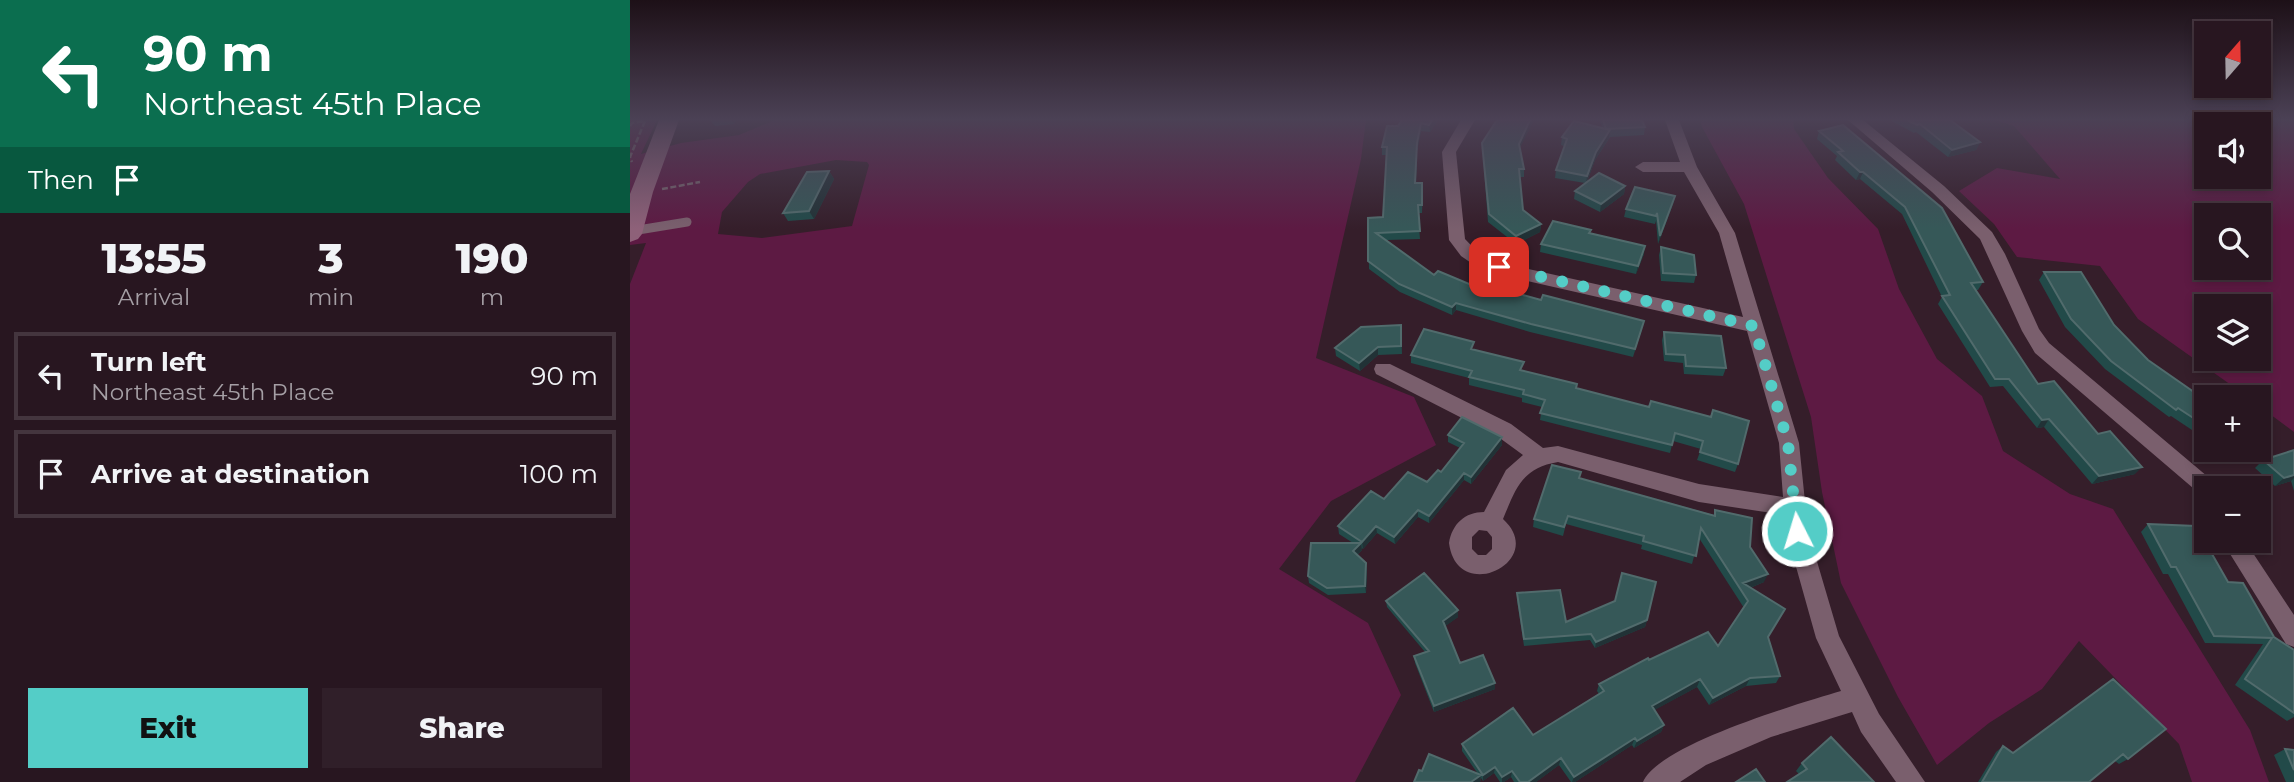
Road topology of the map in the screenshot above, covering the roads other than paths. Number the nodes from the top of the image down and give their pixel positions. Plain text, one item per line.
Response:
1 (655, 156) edge
2 (1449, 156) edge
3 (1685, 156) edge
4 (1899, 156) edge
5 (1643, 167) dead end
6 (1689, 167) junction
7 (687, 222) dead end
8 (631, 232) edge
9 (1754, 326) junction
10 (1382, 369) dead end
11 (1539, 456) junction
12 (2194, 477) edge
13 (1795, 507) junction
14 (1490, 523) dead end
15 (2241, 553) edge
16 (2294, 636) edge
17 (1858, 698) junction
18 (1656, 782) edge
19 (1912, 782) edge

1 - 8 main road
2 - 9 street
3 - 6 street
4 - 12 street
5 - 6 street
6 - 9 street
7 - 8 lane
9 - 13 street
10 - 11 street
11 - 13 street
11 - 14 street
13 - 17 street
15 - 16 street
17 - 18 street
17 - 19 street

